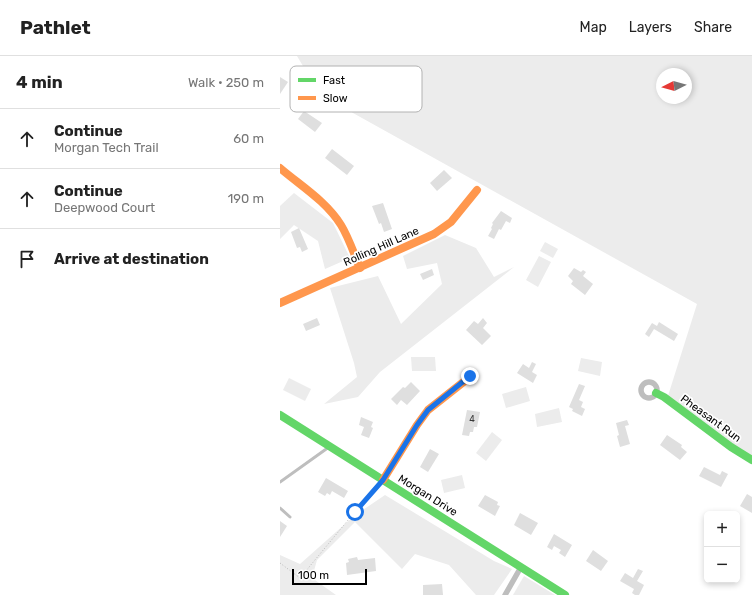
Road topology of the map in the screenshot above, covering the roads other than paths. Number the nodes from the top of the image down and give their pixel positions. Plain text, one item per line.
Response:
1 (280, 168) edge
2 (477, 190) dead end
3 (360, 268) junction
4 (280, 304) edge
5 (470, 376) dead end
6 (656, 393) dead end
7 (280, 415) edge
8 (330, 446) junction
9 (752, 460) edge
10 (382, 479) junction
11 (280, 482) edge
12 (280, 508) edge
13 (290, 516) dead end
14 (521, 568) junction
15 (504, 595) edge
16 (565, 595) edge

1 - 3 street
2 - 3 street, Rolling Hill Lane
3 - 4 street, Rolling Hill Lane
5 - 10 street
6 - 9 street, Pheasant Run
7 - 8 street, Morgan Drive
8 - 10 street, Morgan Drive
8 - 11 lane
10 - 14 street, Morgan Drive
12 - 13 lane
14 - 15 street
14 - 16 street, Morgan Drive

